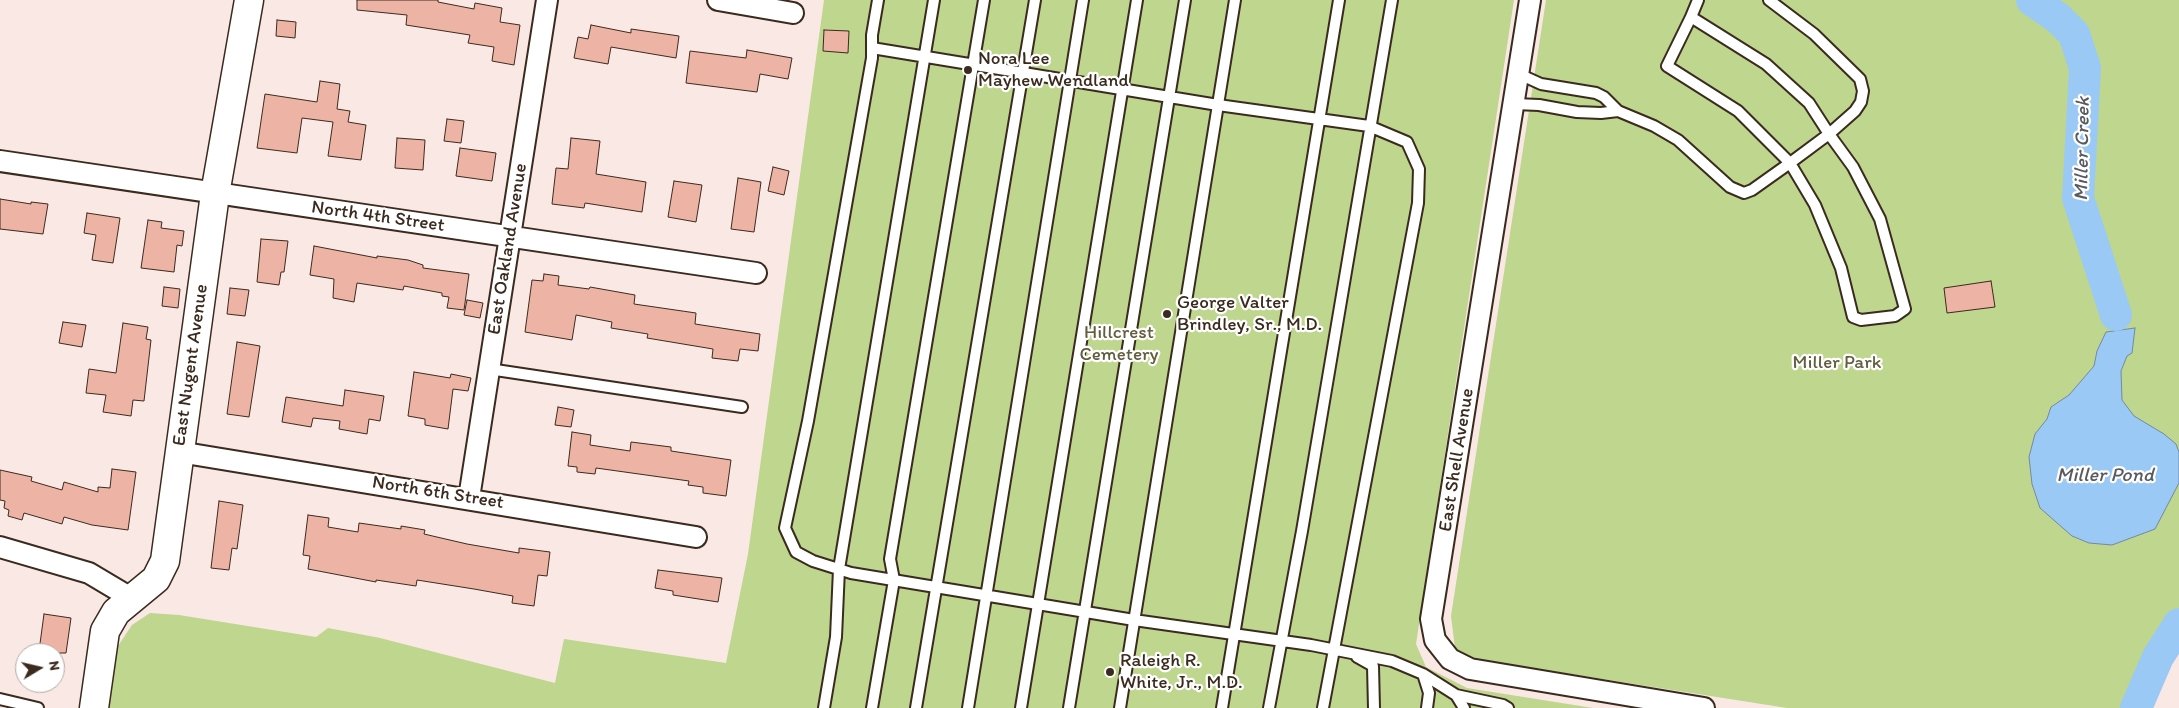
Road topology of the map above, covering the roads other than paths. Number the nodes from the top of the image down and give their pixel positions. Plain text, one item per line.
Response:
1 (250, 0) edge
2 (547, 0) edge
3 (718, 0) edge
4 (878, 0) edge
5 (934, 0) edge
6 (984, 0) edge
7 (1035, 0) edge
8 (1083, 0) edge
9 (1136, 0) edge
10 (1185, 0) edge
11 (1235, 0) edge
12 (1339, 0) edge
13 (1392, 0) edge
14 (1530, 0) edge
15 (1698, 0) edge
16 (1769, 0) edge
17 (793, 13) dead end
18 (1691, 17) junction
19 (872, 48) junction
20 (925, 56) junction
21 (974, 64) junction
22 (1023, 73) junction
23 (1519, 74) junction
24 (1070, 80) junction
25 (1122, 89) junction
26 (1169, 97) junction
27 (1514, 104) junction
28 (1218, 105) junction
29 (1618, 111) junction
30 (1318, 119) junction
31 (1369, 126) junction
32 (1829, 134) junction
33 (0, 161) edge
34 (1790, 163) junction
35 (215, 194) junction
36 (511, 236) junction
37 (756, 273) dead end
38 (490, 369) junction
39 (742, 407) dead end
40 (179, 452) junction
41 (469, 498) junction
42 (696, 537) dead end
43 (0, 547) edge
44 (839, 569) junction
45 (894, 580) junction
46 (936, 587) junction
47 (986, 595) junction
48 (131, 598) junction
49 (1038, 604) junction
50 (1085, 611) junction
51 (1134, 620) junction
52 (1235, 634) junction
53 (1280, 640) junction
54 (1333, 649) junction
55 (1350, 652) junction
56 (1423, 674) junction
57 (1456, 695) junction
58 (0, 699) edge
59 (38, 708) edge
60 (94, 708) edge
61 (824, 708) edge
62 (872, 708) edge
63 (916, 708) edge
64 (968, 708) edge
65 (1021, 708) edge
66 (1069, 708) edge
67 (1120, 708) edge
68 (1222, 708) edge
69 (1269, 708) edge
70 (1323, 708) edge
71 (1374, 708) edge
72 (1427, 708) edge
73 (1464, 708) edge
74 (1508, 708) edge
75 (1704, 708) edge

1 - 35 street, East Nugent Avenue
2 - 36 street, East Oakland Avenue
3 - 17 street
4 - 19 lane
5 - 20 lane
6 - 21 lane
7 - 22 lane
8 - 24 lane
9 - 25 lane
10 - 26 lane
11 - 28 lane
12 - 30 lane
13 - 31 lane
14 - 23 street, East Shell Avenue
15 - 18 lane
16 - 32 lane
18 - 32 lane
18 - 34 lane
19 - 20 lane
19 - 44 lane
20 - 21 lane
20 - 44 lane
21 - 22 lane
21 - 45 lane
22 - 24 lane
22 - 46 lane
23 - 27 street, East Shell Avenue
23 - 29 lane
24 - 25 lane
24 - 47 lane
25 - 26 lane
25 - 49 lane
26 - 28 lane
26 - 50 lane
27 - 29 lane
27 - 75 street, East Shell Avenue
28 - 30 lane
28 - 51 lane
29 - 34 lane
30 - 31 lane
30 - 52 lane
31 - 53 lane
31 - 54 lane
32 - 34 lane
32 - 34 lane
33 - 35 street, North 4th Street
35 - 36 street, North 4th Street
35 - 40 street, East Nugent Avenue
36 - 37 street, North 4th Street
36 - 38 street, East Oakland Avenue
38 - 39 lane
38 - 41 street, East Oakland Avenue
40 - 41 street, North 6th Street
40 - 48 street, East Nugent Avenue
41 - 42 street, North 6th Street
43 - 48 street
44 - 45 lane
44 - 61 lane
45 - 46 lane
45 - 62 lane
46 - 47 lane
46 - 63 lane
47 - 49 lane
47 - 64 lane
48 - 60 street, East Nugent Avenue
49 - 50 lane
49 - 65 lane
50 - 51 lane
50 - 66 lane
51 - 52 lane
51 - 67 lane
52 - 53 lane
52 - 68 lane
53 - 54 lane
53 - 69 lane
54 - 55 lane
54 - 70 lane
55 - 56 lane
55 - 71 lane
56 - 57 lane
56 - 72 lane
57 - 73 lane
57 - 74 lane
58 - 59 lane

